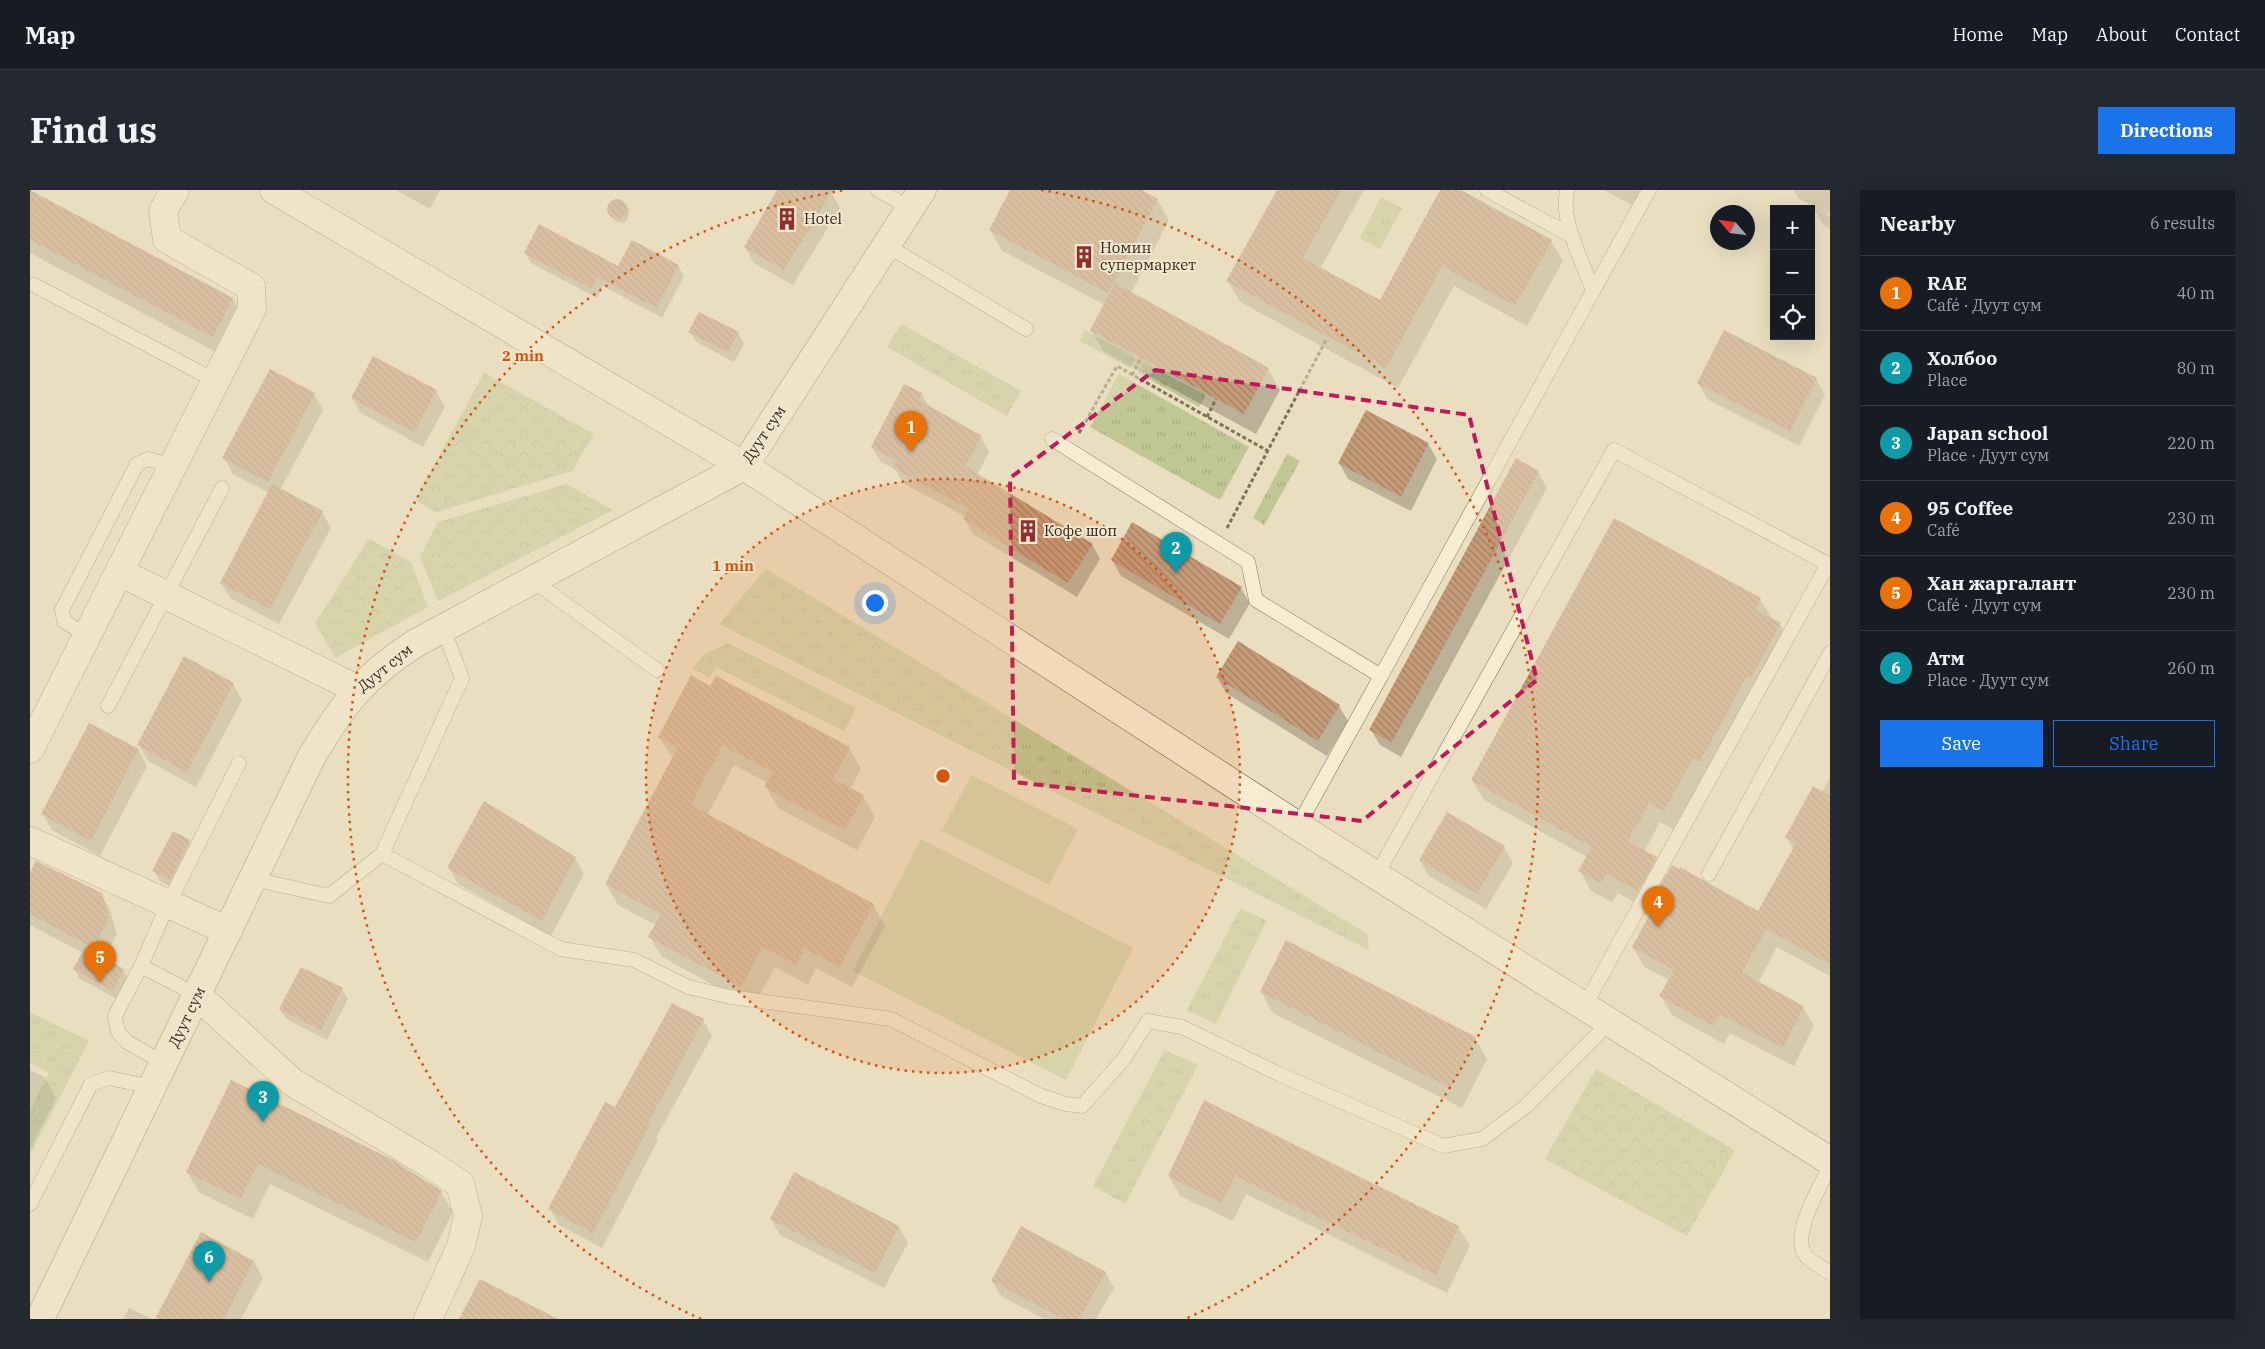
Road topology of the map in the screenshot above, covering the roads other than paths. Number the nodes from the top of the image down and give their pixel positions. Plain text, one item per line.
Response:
1 (175, 190) edge
2 (274, 190) edge
3 (878, 190) edge
4 (1487, 190) edge
5 (1567, 190) edge
6 (1649, 190) edge
7 (916, 199) edge
8 (1572, 236) junction
9 (886, 245) junction
10 (34, 284) dead end
11 (1593, 291) junction
12 (1026, 329) dead end
13 (216, 381) junction
14 (1052, 440) dead end
15 (173, 466) junction
16 (744, 466) junction
17 (222, 488) dead end
18 (119, 572) junction
19 (532, 580) junction
20 (166, 595) junction
21 (443, 628) junction
22 (87, 636) junction
23 (1830, 653) edge
24 (657, 670) dead end
25 (1381, 676) junction
26 (357, 689) junction
27 (108, 706) dead end
28 (30, 749) edge
29 (239, 763) dead end
30 (1298, 826) junction
31 (30, 841) edge
32 (382, 854) junction
33 (1709, 874) dead end
34 (1376, 876) junction
35 (253, 879) junction
36 (168, 904) junction
37 (228, 931) junction
38 (141, 966) junction
39 (197, 995) junction
40 (1584, 1007) junction
41 (1609, 1023) junction
42 (164, 1063) junction
43 (152, 1087) junction
44 (1830, 1161) edge
45 (1830, 1166) edge
46 (30, 1204) edge
47 (1830, 1273) edge
48 (40, 1319) edge
49 (428, 1319) edge

1 - 13 street
2 - 16 street
3 - 7 lane
4 - 8 lane
5 - 8 lane
6 - 11 lane
7 - 9 street, Дуут сум
8 - 11 lane
9 - 12 lane
9 - 16 street, Дуут сум
10 - 13 lane
11 - 25 lane
13 - 15 street
14 - 25 lane
15 - 18 street
15 - 22 lane
16 - 19 street, Дуут сум
16 - 30 street
17 - 20 lane
18 - 20 street
18 - 22 street
19 - 21 street, Дуут сум
19 - 24 lane
20 - 26 street
20 - 27 lane
21 - 26 street, Дуут сум
21 - 32 lane
22 - 28 street
23 - 33 lane
25 - 30 lane
26 - 35 street, Дуут сум
29 - 36 lane
30 - 34 street
31 - 36 street
32 - 35 lane
32 - 41 lane
34 - 40 street
34 - 40 lane
35 - 37 street, Дуут сум
36 - 37 street
36 - 38 lane
37 - 39 street, Дуут сум
38 - 39 lane
38 - 42 lane
39 - 42 street, Дуут сум
39 - 49 street
40 - 41 street
41 - 44 street
42 - 43 street, Дуут сум
43 - 46 lane
43 - 48 street, Дуут сум
45 - 47 lane

